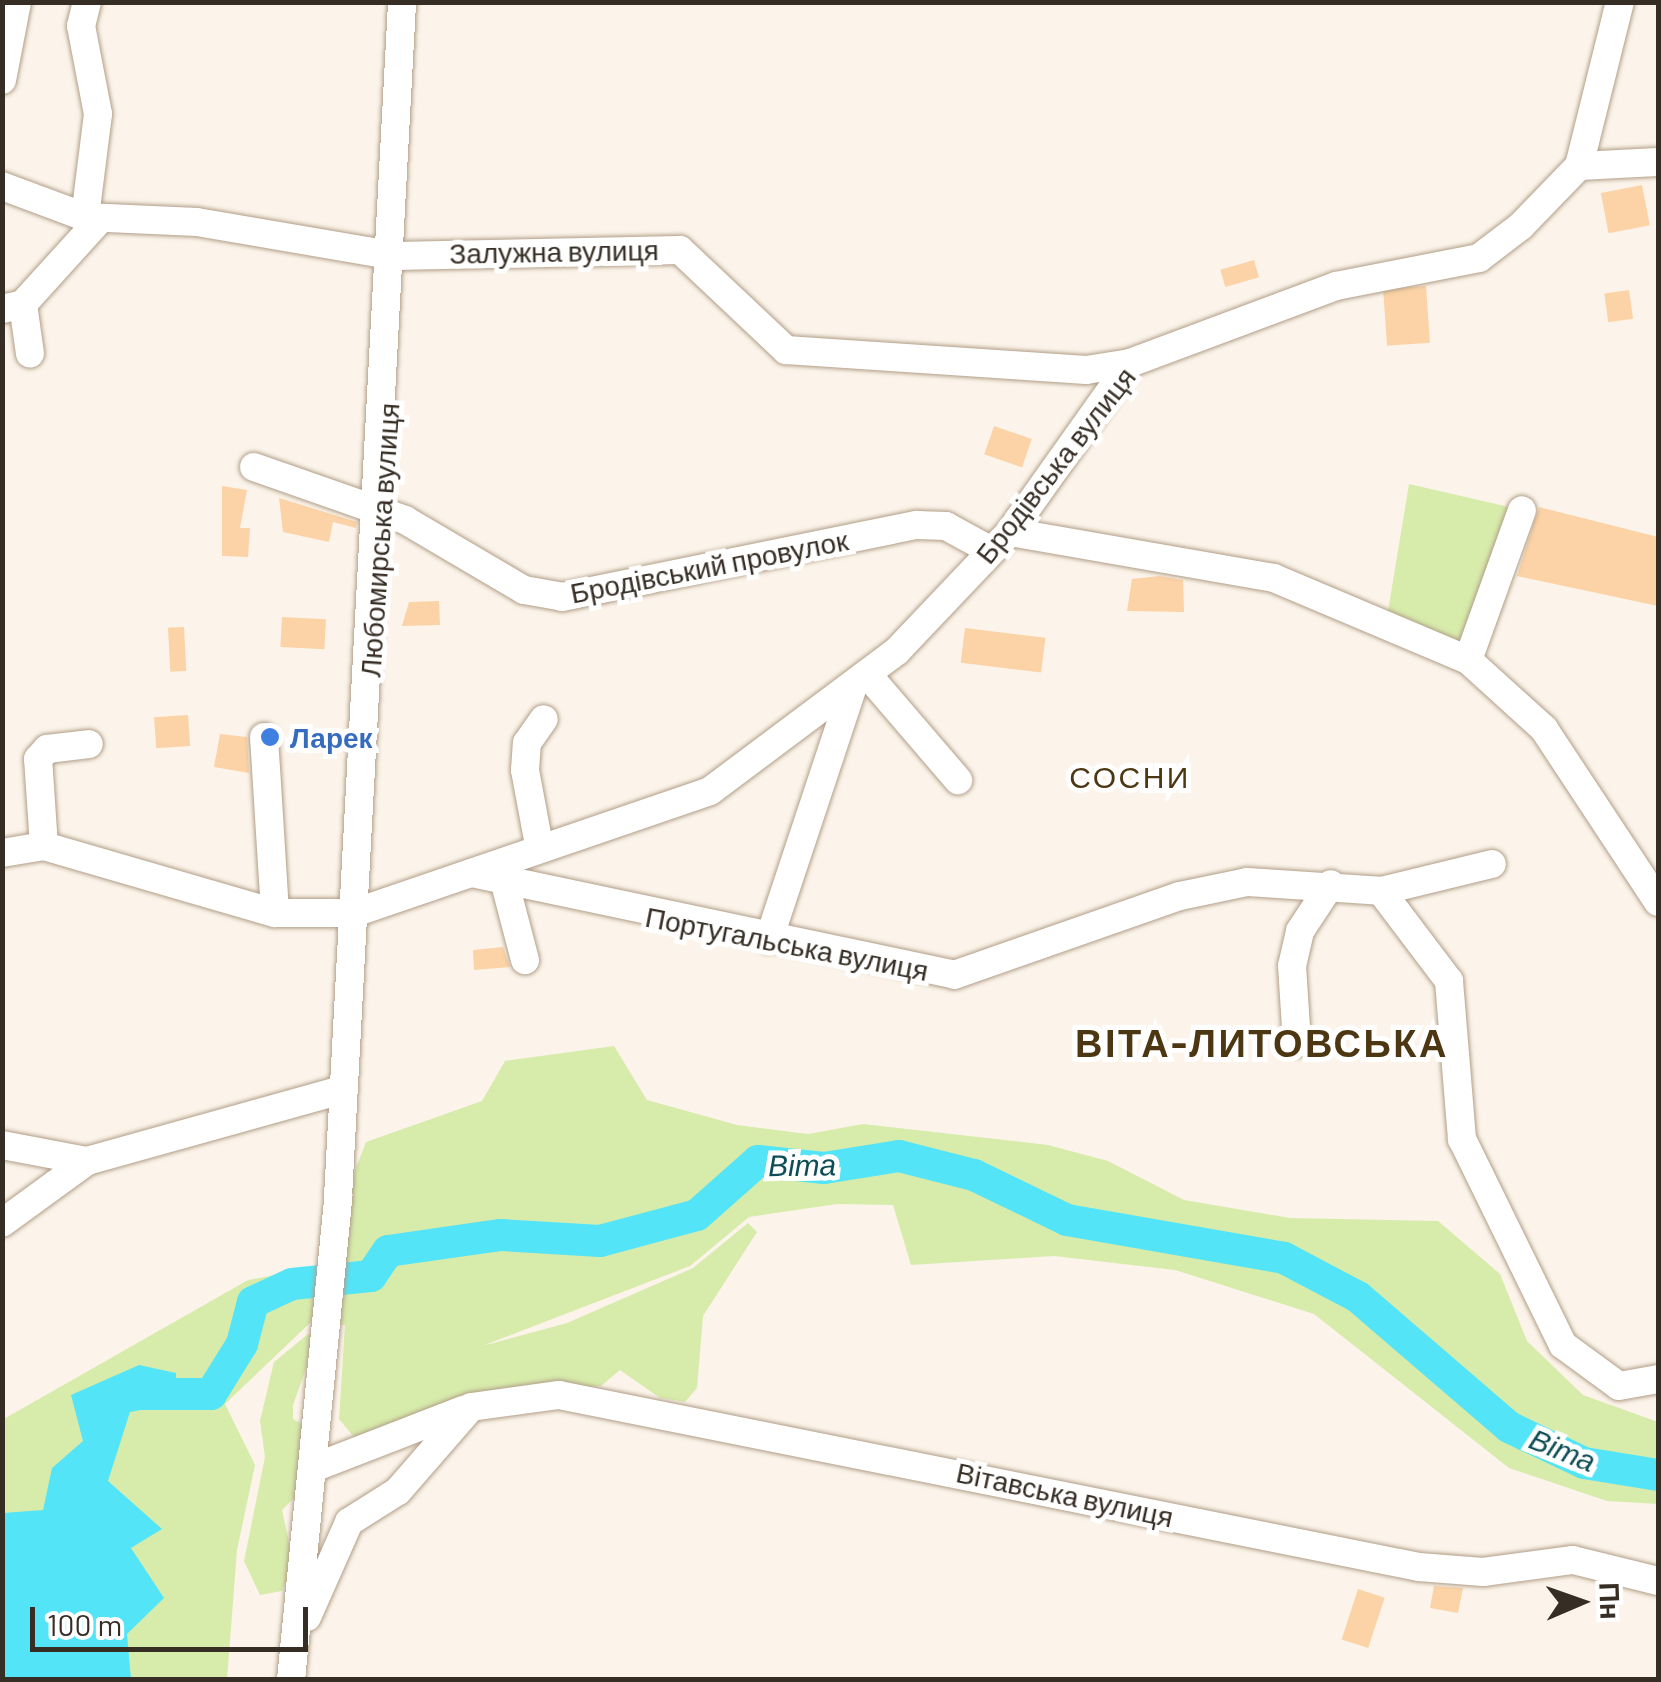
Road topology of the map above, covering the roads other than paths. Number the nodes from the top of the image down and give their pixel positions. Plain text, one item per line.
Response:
1 (17, 2) edge
2 (86, 2) edge
3 (402, 2) edge
4 (1620, 2) edge
5 (2, 80) edge
6 (1658, 162) edge
7 (1579, 166) junction
8 (2, 186) edge
9 (93, 218) junction
10 (395, 256) junction
11 (13, 307) edge
12 (30, 354) dead end
13 (1130, 363) junction
14 (254, 467) dead end
15 (1522, 510) dead end
16 (382, 511) junction
17 (1000, 541) junction
18 (1468, 660) junction
19 (860, 682) junction
20 (544, 718) dead end
21 (264, 737) dead end
22 (89, 744) dead end
23 (958, 780) dead end
24 (539, 845) junction
25 (44, 846) junction
26 (2, 853) edge
27 (1492, 864) dead end
28 (472, 873) junction
29 (504, 880) junction
30 (1331, 884) junction
31 (1381, 891) junction
32 (1658, 902) edge
33 (275, 913) junction
34 (354, 913) junction
35 (769, 938) junction
36 (526, 960) dead end
37 (1297, 1043) dead end
38 (342, 1090) junction
39 (2, 1145) edge
40 (86, 1161) junction
41 (2, 1223) edge
42 (1658, 1380) edge
43 (471, 1406) junction
44 (316, 1466) junction
45 (1658, 1581) edge
46 (294, 1646) junction
47 (292, 1680) edge

1 - 5 street
2 - 9 street
3 - 10 street, Любомирська вулиця
4 - 7 street
6 - 7 street
7 - 13 street, Бродівська вулиця
8 - 9 street, Залужна вулиця
9 - 10 street, Залужна вулиця
9 - 11 street
10 - 13 street, Залужна вулиця
10 - 16 street, Любомирська вулиця
11 - 12 street
13 - 17 street, Бродівська вулиця
14 - 16 street, Бродівський провулок
15 - 18 street
16 - 17 street, Бродівський провулок
16 - 34 street, Любомирська вулиця
17 - 18 street, Бродівський провулок
17 - 19 street, Бродівська вулиця
18 - 32 street, Бродівський провулок
19 - 23 street
19 - 24 street, Бродівська вулиця
19 - 35 street
20 - 24 street
21 - 33 street
22 - 25 street
24 - 28 street, Бродівська вулиця
25 - 26 street, Бродівська вулиця
25 - 33 street, Бродівська вулиця
27 - 31 street
28 - 29 street, Португальська вулиця
28 - 34 street, Бродівська вулиця
29 - 35 street, Португальська вулиця
29 - 36 street
30 - 31 street, Португальська вулиця
30 - 35 street, Португальська вулиця
30 - 37 street
31 - 42 street
33 - 34 street, Бродівська вулиця
34 - 38 street, Любомирська вулиця
38 - 40 street
38 - 44 street, Любомирська вулиця
39 - 40 street
40 - 41 street
43 - 44 street, Вітавська вулиця
43 - 45 street, Вітавська вулиця
43 - 46 street
44 - 46 street
46 - 47 street

